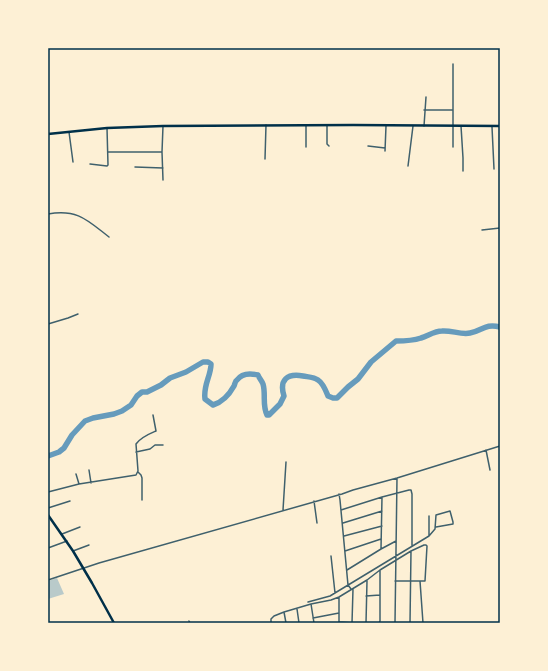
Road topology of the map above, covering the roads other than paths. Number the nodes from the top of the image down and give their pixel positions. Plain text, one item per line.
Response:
1 (453, 64) dead end
2 (426, 97) dead end
3 (424, 110) junction
4 (453, 110) junction
5 (306, 125) junction
6 (162, 126) junction
7 (266, 126) junction
8 (327, 126) junction
9 (386, 126) junction
10 (413, 126) junction
11 (424, 126) junction
12 (452, 126) junction
13 (462, 126) junction
14 (492, 126) junction
15 (500, 126) edge
16 (107, 128) junction
17 (69, 132) junction
18 (48, 134) edge
19 (329, 146) dead end
20 (368, 146) dead end
21 (306, 147) dead end
22 (453, 147) dead end
23 (108, 152) junction
24 (162, 152) junction
25 (266, 159) dead end
26 (73, 162) dead end
27 (90, 164) dead end
28 (408, 166) dead end
29 (135, 167) dead end
30 (163, 168) junction
31 (494, 169) dead end
32 (463, 171) dead end
33 (163, 180) dead end
34 (48, 214) edge
35 (500, 228) edge
36 (482, 230) dead end
37 (109, 237) dead end
38 (78, 314) dead end
39 (48, 324) edge
40 (153, 415) dead end
41 (163, 445) dead end
42 (500, 446) edge
43 (486, 450) junction
44 (136, 452) junction
45 (286, 462) dead end
46 (89, 470) dead end
47 (490, 470) dead end
48 (138, 472) junction
49 (76, 474) dead end
50 (397, 478) junction
51 (91, 483) junction
52 (79, 484) junction
53 (48, 492) edge
54 (397, 493) junction
55 (339, 494) junction
56 (382, 497) junction
57 (142, 500) dead end
58 (70, 501) dead end
59 (314, 501) junction
60 (48, 508) edge
61 (341, 510) junction
62 (283, 511) junction
63 (382, 511) junction
64 (48, 515) edge
65 (429, 516) dead end
66 (317, 523) dead end
67 (343, 523) junction
68 (80, 526) dead end
69 (382, 526) junction
70 (436, 527) junction
71 (62, 534) junction
72 (344, 536) junction
73 (429, 536) junction
74 (382, 539) junction
75 (67, 541) junction
76 (396, 541) junction
77 (89, 544) dead end
78 (412, 546) junction
79 (48, 548) edge
80 (381, 548) junction
81 (73, 551) junction
82 (345, 551) junction
83 (412, 551) junction
84 (331, 556) dead end
85 (396, 556) junction
86 (396, 561) junction
87 (83, 568) junction
88 (347, 570) junction
89 (380, 570) junction
90 (48, 580) edge
91 (367, 580) junction
92 (395, 581) junction
93 (411, 581) junction
94 (420, 581) junction
95 (348, 585) junction
96 (352, 589) junction
97 (335, 593) junction
98 (380, 595) junction
99 (366, 596) junction
100 (339, 597) junction
101 (308, 602) dead end
102 (311, 604) junction
103 (296, 609) junction
104 (284, 612) junction
105 (339, 613) junction
106 (313, 618) junction
107 (114, 623) edge
108 (271, 623) edge
109 (286, 623) edge
110 (300, 623) edge
111 (314, 623) edge
112 (338, 623) edge
113 (353, 623) edge
114 (366, 623) edge
115 (375, 623) edge
116 (395, 623) edge
117 (410, 623) edge
118 (423, 623) edge

1 - 4 street
2 - 3 street
3 - 4 street
3 - 11 street
4 - 12 street
5 - 7 main road
5 - 8 main road
5 - 21 street
6 - 7 main road
6 - 16 main road
6 - 24 street
7 - 25 street
8 - 9 main road
8 - 19 street
9 - 10 main road
9 - 20 street
10 - 11 main road
10 - 28 street
11 - 12 main road
12 - 13 main road
12 - 22 street
13 - 14 main road
13 - 32 street
14 - 15 main road
14 - 31 street
16 - 17 main road
16 - 23 street
17 - 18 main road
17 - 26 street
23 - 24 street
23 - 27 street
24 - 30 street
29 - 30 street
30 - 33 street
34 - 37 street
35 - 36 street
38 - 39 street
40 - 44 street
41 - 44 street
42 - 43 street
43 - 47 street
43 - 50 street
44 - 48 street
45 - 62 street
46 - 51 street
48 - 51 street
48 - 57 street
49 - 52 street
50 - 54 street
50 - 55 street
51 - 52 street
52 - 53 street
54 - 56 street
54 - 76 street
54 - 78 street
55 - 59 street
55 - 61 street
56 - 61 street
56 - 63 street
58 - 60 street
59 - 62 street
59 - 66 street
61 - 67 street
62 - 87 street
63 - 67 street
63 - 69 street
64 - 71 main road
65 - 73 street
67 - 72 street
68 - 71 street
69 - 72 street
69 - 74 street
70 - 70 street
70 - 73 street
71 - 75 main road
72 - 82 street
73 - 78 street
74 - 80 street
74 - 82 street
75 - 79 street
75 - 81 main road
76 - 80 street
76 - 85 street
77 - 81 street
78 - 85 street
80 - 88 street
81 - 87 main road
82 - 88 street
83 - 86 street
83 - 93 street
83 - 94 street
84 - 97 street
85 - 86 street
85 - 95 street
86 - 89 street
86 - 92 street
87 - 90 street
87 - 107 main road
88 - 95 street
89 - 91 street
89 - 98 street
91 - 96 street
91 - 99 street
92 - 93 street
92 - 116 street
93 - 94 street
93 - 117 street
94 - 118 street
95 - 96 street
95 - 97 street
96 - 100 street
96 - 113 street
97 - 101 street
98 - 99 street
98 - 115 street
99 - 114 street
100 - 102 street
100 - 105 street
102 - 103 street
102 - 106 street
103 - 104 street
103 - 110 street
104 - 108 street
104 - 109 street
105 - 106 street
105 - 112 street
106 - 111 street
112 - 113 street

